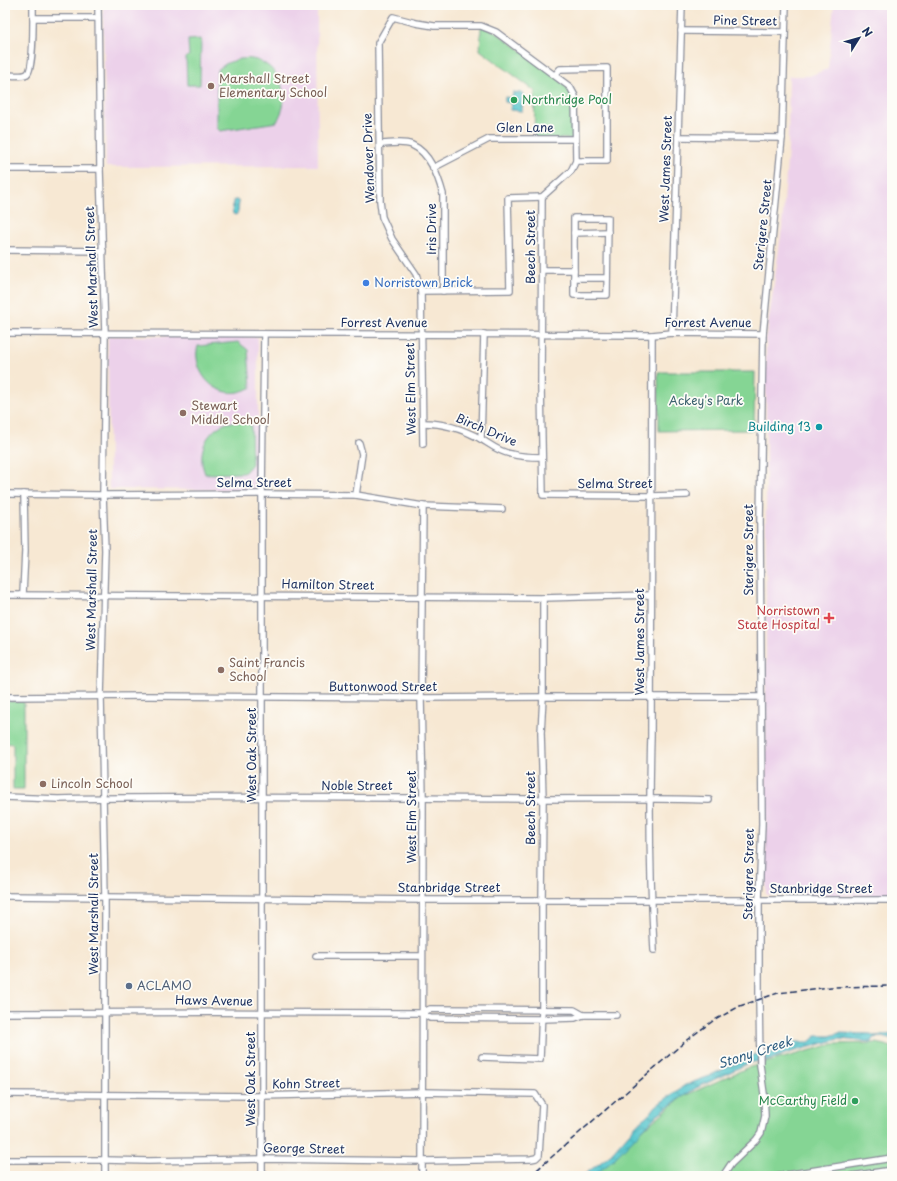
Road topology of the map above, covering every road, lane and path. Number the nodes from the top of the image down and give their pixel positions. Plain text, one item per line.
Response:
1 (32, 5) edge
2 (98, 5) edge
3 (682, 5) edge
4 (786, 5) edge
5 (33, 18) junction
6 (98, 18) junction
7 (681, 31) junction
8 (785, 32) junction
9 (5, 75) edge
10 (555, 75) junction
11 (678, 137) junction
12 (782, 138) junction
13 (575, 139) junction
14 (380, 144) junction
15 (576, 161) junction
16 (433, 168) junction
17 (5, 169) edge
18 (100, 169) junction
19 (542, 198) junction
20 (608, 232) junction
21 (574, 233) junction
22 (5, 250) edge
23 (103, 252) junction
24 (542, 270) junction
25 (574, 270) junction
26 (574, 278) junction
27 (607, 278) junction
28 (421, 291) junction
29 (443, 292) junction
30 (5, 333) edge
31 (105, 333) junction
32 (672, 333) junction
33 (264, 334) junction
34 (422, 334) junction
35 (484, 334) junction
36 (542, 334) junction
37 (763, 334) junction
38 (652, 335) junction
39 (422, 423) junction
40 (481, 439) junction
41 (359, 443) dead end
42 (423, 444) dead end
43 (542, 457) junction
44 (5, 494) edge
45 (24, 494) junction
46 (262, 494) junction
47 (104, 495) junction
48 (356, 495) junction
49 (543, 495) joint
50 (687, 495) dead end
51 (651, 496) junction
52 (423, 506) junction
53 (502, 509) dead end
54 (23, 594) junction
55 (5, 595) edge
56 (262, 595) junction
57 (651, 595) junction
58 (103, 596) junction
59 (422, 597) junction
60 (543, 598) junction
61 (5, 697) edge
62 (101, 697) junction
63 (543, 697) junction
64 (761, 697) junction
65 (263, 698) junction
66 (421, 698) junction
67 (651, 698) junction
68 (5, 797) edge
69 (262, 797) junction
70 (423, 797) junction
71 (104, 798) junction
72 (650, 798) junction
73 (543, 799) junction
74 (709, 800) dead end
75 (5, 896) edge
76 (105, 897) junction
77 (263, 898) junction
78 (422, 900) junction
79 (542, 900) junction
80 (651, 900) junction
81 (759, 900) junction
82 (892, 900) edge
83 (654, 950) dead end
84 (316, 956) dead end
85 (422, 956) junction
86 (478, 1009) junction
87 (542, 1010) junction
88 (105, 1012) junction
89 (5, 1013) edge
90 (262, 1013) junction
91 (422, 1013) junction
92 (583, 1015) junction
93 (616, 1015) dead end
94 (478, 1019) junction
95 (542, 1019) junction
96 (482, 1057) dead end
97 (422, 1092) junction
98 (5, 1094) edge
99 (105, 1094) junction
100 (535, 1094) joint
101 (261, 1096) junction
102 (892, 1158) edge
103 (262, 1159) junction
104 (5, 1160) edge
105 (105, 1160) junction
106 (422, 1161) junction
107 (863, 1162) junction
108 (892, 1170) edge
109 (860, 1175) edge
110 (105, 1176) edge
111 (262, 1176) edge
112 (422, 1176) edge
113 (723, 1176) edge
114 (779, 1176) edge
115 (852, 1176) edge

1 - 5 street
2 - 6 street, West Marshall Street
3 - 7 street, West James Street
4 - 8 street, Sterigere Street
5 - 6 street
5 - 9 street
6 - 18 street, West Marshall Street
7 - 8 street, Pine Street
7 - 11 street, West James Street
8 - 12 street, Sterigere Street
10 - 13 street
10 - 14 street, Wendover Drive
10 - 15 street
11 - 12 street
11 - 32 street, West James Street
12 - 37 street, Sterigere Street
13 - 15 street
13 - 16 street, Glen Lane
14 - 16 street, Iris Drive
14 - 28 street, Wendover Drive
15 - 19 street, Beech Street
16 - 29 street, Iris Drive
17 - 18 street
18 - 23 street, West Marshall Street
19 - 24 street, Beech Street
19 - 29 street
20 - 21 street
20 - 21 street
20 - 27 street
21 - 25 street
22 - 23 street
23 - 31 street, West Marshall Street
24 - 25 street
24 - 36 street, Beech Street
25 - 26 street
26 - 27 street
26 - 27 street
28 - 29 street
28 - 34 street, Wendover Drive
30 - 31 street, Forrest Avenue
31 - 33 street, Forrest Avenue
31 - 47 street, West Marshall Street
32 - 37 street, Forrest Avenue
32 - 38 street, Forrest Avenue
33 - 34 street, Forrest Avenue
33 - 46 street, West Oak Street
34 - 35 street, Forrest Avenue
34 - 39 street, West Elm Street
35 - 36 street, Forrest Avenue
35 - 40 street
36 - 38 street, Forrest Avenue
36 - 43 street, Beech Street
37 - 64 street, Sterigere Street
38 - 51 street, West James Street
39 - 40 street, Birch Drive
39 - 42 street, West Elm Street
40 - 43 street, Birch Drive
41 - 48 street
43 - 49 street, Beech Street
44 - 45 street, Selma Street
45 - 47 street, Selma Street
45 - 54 street
46 - 47 street, Selma Street
46 - 48 street, Selma Street
46 - 56 street, West Oak Street
47 - 58 street, West Marshall Street
48 - 52 street, Selma Street
49 - 51 street, Selma Street
50 - 51 street, Selma Street
51 - 57 street, West James Street
52 - 53 street, Selma Street
52 - 59 street, West Elm Street
54 - 55 street, Hamilton Street
54 - 58 street, Hamilton Street
56 - 58 street, Hamilton Street
56 - 59 street, Hamilton Street
56 - 65 street, West Oak Street
57 - 60 street, Hamilton Street
57 - 67 street, West James Street
58 - 62 street, West Marshall Street
59 - 60 street, Hamilton Street
59 - 66 street, West Elm Street
60 - 63 street, Beech Street
61 - 62 street, Buttonwood Street
62 - 65 street, Buttonwood Street
62 - 71 street, West Marshall Street
63 - 66 street, Buttonwood Street
63 - 67 street, Buttonwood Street
63 - 73 street, Beech Street
64 - 67 street, Buttonwood Street
64 - 81 street, Sterigere Street
65 - 66 street, Buttonwood Street
65 - 69 street, West Oak Street
66 - 70 street, West Elm Street
67 - 72 street, West James Street
68 - 71 street, Noble Street
69 - 70 street, Noble Street
69 - 71 street, Noble Street
69 - 77 street, West Oak Street
70 - 73 street, Noble Street
70 - 78 street, West Elm Street
71 - 76 street, West Marshall Street
72 - 73 street, Noble Street
72 - 74 street, Noble Street
72 - 80 street, West James Street
73 - 79 street, Beech Street
75 - 76 street, Stanbridge Street
76 - 77 street, Stanbridge Street
76 - 88 street, West Marshall Street
77 - 78 street, Stanbridge Street
77 - 90 street, West Oak Street
78 - 79 street, Stanbridge Street
78 - 85 street, West Elm Street
79 - 80 street, Stanbridge Street
79 - 87 street, Beech Street
80 - 81 street, Stanbridge Street
80 - 83 street, West James Street
81 - 82 street, Stanbridge Street
81 - 113 street, Sterigere Street
84 - 85 street
85 - 91 street, West Elm Street
86 - 87 street, Haws Avenue
86 - 91 street, Haws Avenue
86 - 94 street
87 - 92 street, Haws Avenue
87 - 95 street, Beech Street
88 - 89 street, Haws Avenue
88 - 90 street, Haws Avenue
88 - 99 street, West Marshall Street
90 - 91 street, Haws Avenue
90 - 101 street, West Oak Street
91 - 94 street, Haws Avenue
91 - 97 street, West Elm Street
92 - 93 street, Haws Avenue
92 - 95 street, Haws Avenue
94 - 95 street, Haws Avenue
95 - 96 street, Beech Street
97 - 100 street, Kohn Street
97 - 101 street, Kohn Street
97 - 106 street, West Elm Street
98 - 99 street, Kohn Street
99 - 101 street, Kohn Street
99 - 105 street, West Marshall Street
100 - 106 street, George Street
101 - 103 street, West Oak Street
102 - 107 street
103 - 105 street, George Street
103 - 106 street, George Street
103 - 111 street, West Oak Street
104 - 105 street, George Street
105 - 110 street, West Marshall Street
106 - 112 street, West Elm Street
107 - 109 street
107 - 114 street
108 - 109 street
109 - 115 street

